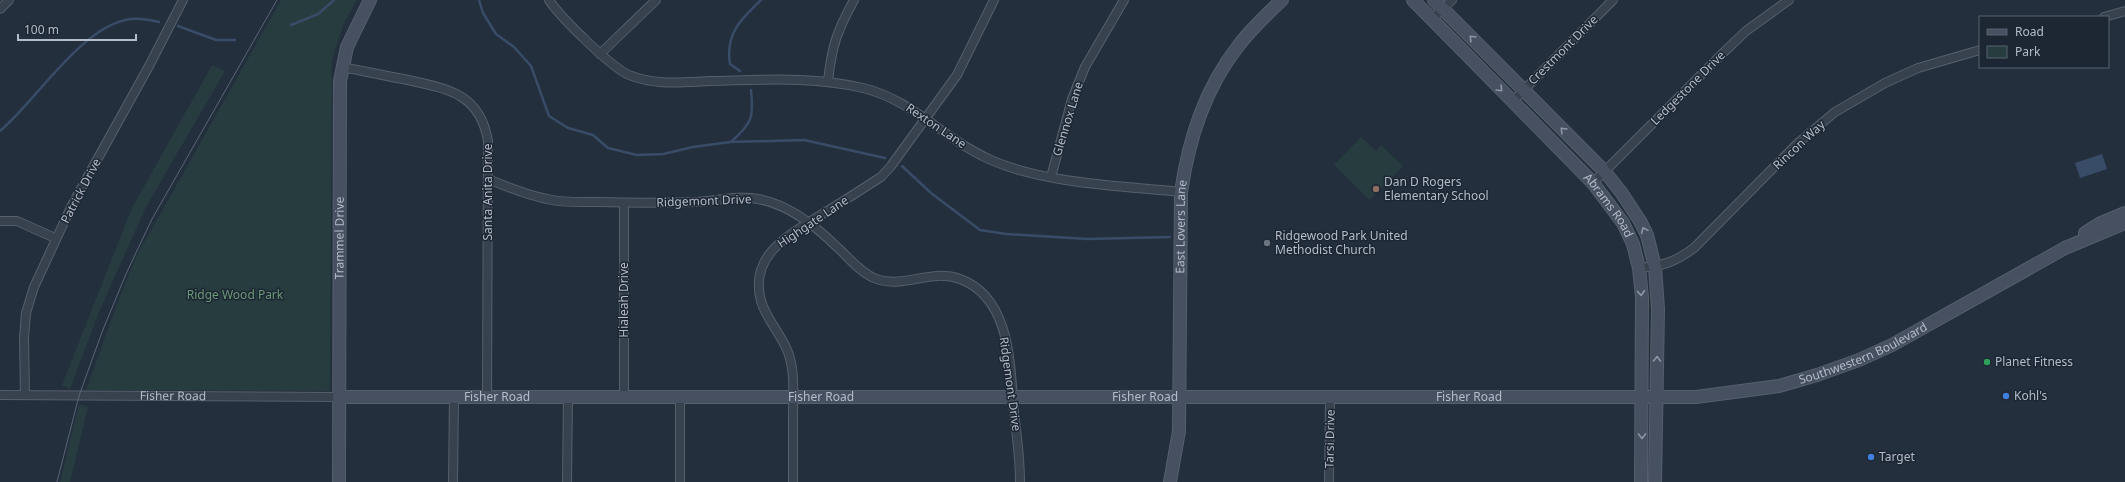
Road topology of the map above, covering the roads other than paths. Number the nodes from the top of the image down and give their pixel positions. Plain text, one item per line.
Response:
1 (9, 0) edge
2 (182, 0) edge
3 (370, 0) edge
4 (549, 0) edge
5 (656, 0) edge
6 (854, 0) edge
7 (994, 0) edge
8 (1124, 0) edge
9 (1282, 0) edge
10 (1413, 0) edge
11 (1434, 0) edge
12 (1452, 0) edge
13 (1613, 0) edge
14 (1789, 0) edge
15 (0, 9) edge
16 (1443, 9) junction
17 (2125, 11) edge
18 (2108, 16) edge
19 (1432, 19) junction
20 (1979, 50) edge
21 (600, 54) junction
22 (342, 67) junction
23 (828, 81) junction
24 (1523, 90) junction
25 (1513, 101) junction
26 (925, 117) junction
27 (1605, 172) junction
28 (1051, 177) junction
29 (488, 179) junction
30 (1594, 184) junction
31 (1182, 192) junction
32 (624, 203) junction
33 (2125, 213) edge
34 (1637, 216) junction
35 (0, 221) edge
36 (1622, 222) junction
37 (809, 223) junction
38 (2125, 223) edge
39 (55, 238) junction
40 (2065, 248) junction
41 (1655, 267) junction
42 (1639, 268) junction
43 (0, 395) edge
44 (25, 395) junction
45 (680, 396) junction
46 (793, 396) junction
47 (1013, 396) junction
48 (1180, 396) junction
49 (339, 397) junction
50 (454, 397) junction
51 (487, 397) junction
52 (568, 397) junction
53 (624, 397) junction
54 (1330, 397) junction
55 (1642, 397) junction
56 (1656, 398) junction
57 (339, 482) edge
58 (453, 482) edge
59 (567, 482) edge
60 (680, 482) edge
61 (793, 482) edge
62 (1020, 482) edge
63 (1170, 482) edge
64 (1330, 482) edge
65 (1641, 482) edge
66 (1655, 482) edge

1 - 15 street
2 - 39 street, Patrick Drive
3 - 22 street, Trammel Drive
4 - 21 street, Rexton Lane
5 - 21 street
6 - 23 street
7 - 26 street, Highgate Lane
8 - 28 street, Glennox Lane
9 - 31 street, East Lovers Lane
10 - 19 street, Abrams Road
11 - 16 street, Abrams Road
12 - 16 street
13 - 24 street, Crestmont Drive
14 - 27 street, Ledgestone Drive
16 - 19 street
24 -> 16 street, Abrams Road
17 - 18 street
19 -> 25 street, Abrams Road
20 - 41 street, Rincon Way
21 - 23 street, Rexton Lane
22 - 29 street, Santa Anita Drive
22 - 49 street, Trammel Drive
23 - 26 street, Rexton Lane
24 - 25 street, Crestmont Drive
27 -> 24 street, Abrams Road
25 - 30 street, Abrams Road
26 - 28 street, Rexton Lane
26 - 37 street, Highgate Lane
27 - 30 street, Ledgestone Drive
27 - 34 street, Abrams Road
28 - 31 street, Rexton Lane
29 - 32 street, Ridgemont Drive
29 - 51 street, Santa Anita Drive
30 - 36 street, Abrams Road
31 - 48 street, East Lovers Lane
32 - 37 street, Ridgemont Drive
32 - 53 street, Hialeah Drive
33 - 40 street, Southwestern Boulevard
34 - 36 street
41 -> 34 street, Abrams Road
35 - 39 street
36 - 42 street, Abrams Road
37 - 46 street, Highgate Lane
37 - 47 street, Ridgemont Drive
38 - 40 street, Southwestern Boulevard
39 - 44 street, Patrick Drive
40 - 56 street, Southwestern Boulevard
41 - 42 street, Rincon Way
56 -> 41 street, Abrams Road
42 -> 55 street, Abrams Road
43 - 44 street, Fisher Road
44 - 49 street, Fisher Road
45 - 46 street, Fisher Road
45 - 53 street, Fisher Road
45 - 60 street
46 - 47 street, Fisher Road
46 - 61 street, Highgate Lane
47 - 48 street, Fisher Road
47 - 62 street, Ridgemont Drive
48 - 54 street, Fisher Road
48 - 63 street, East Lovers Lane
49 - 50 street, Fisher Road
49 - 57 street, Trammel Drive
50 - 51 street, Fisher Road
50 - 58 street
51 - 52 street, Fisher Road
52 - 53 street, Fisher Road
52 - 59 street
54 - 55 street, Fisher Road
54 - 64 street, Tarsi Drive
55 - 56 street, Southwestern Boulevard
55 -> 65 street, Abrams Road
56 - 66 street, Abrams Road

